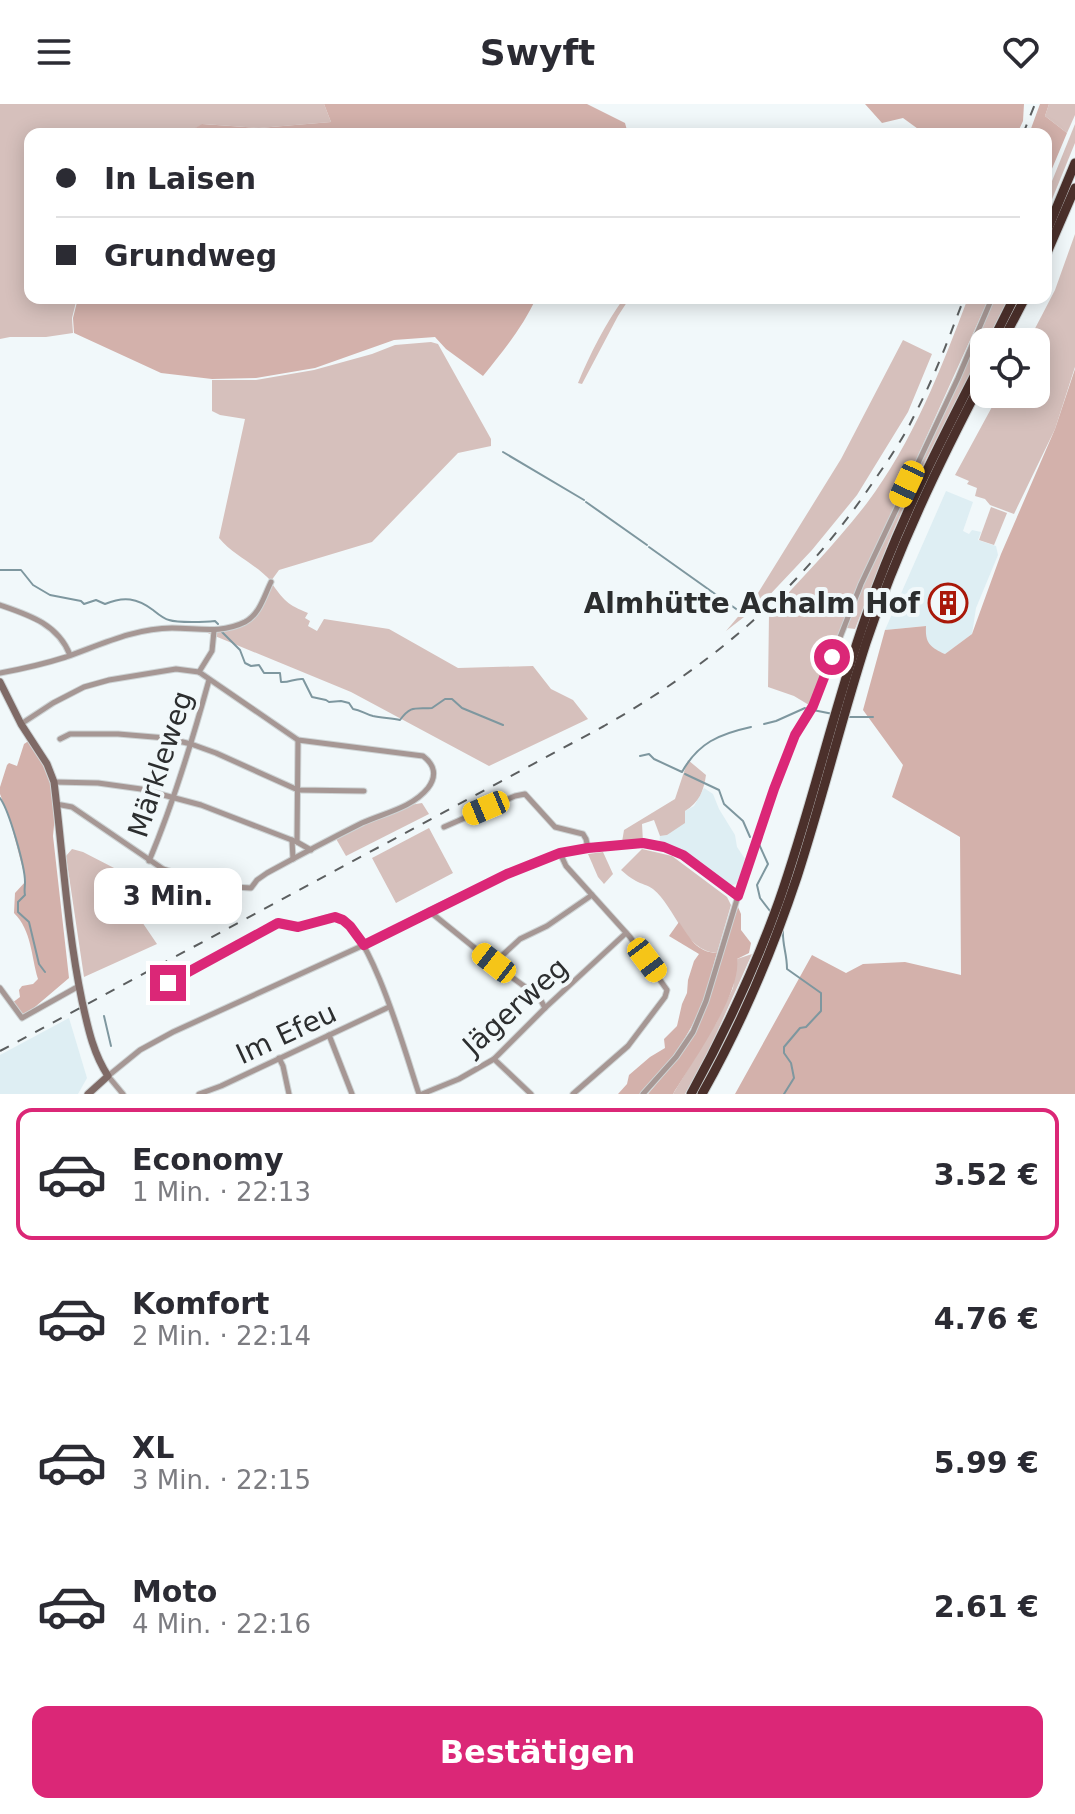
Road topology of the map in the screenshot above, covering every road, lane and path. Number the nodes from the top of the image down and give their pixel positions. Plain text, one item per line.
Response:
1 (1075, 150) edge
2 (1075, 163) edge
3 (1070, 188) edge
4 (1052, 222) edge
5 (1052, 238) edge
6 (989, 304) edge
7 (1011, 304) edge
8 (1022, 304) edge
9 (999, 328) edge
10 (1009, 328) edge
11 (970, 384) edge
12 (970, 404) edge
13 (271, 582) dead end
14 (0, 605) edge
15 (214, 631) junction
16 (70, 655) junction
17 (199, 672) junction
18 (0, 673) edge
19 (209, 679) junction
20 (0, 682) edge
21 (844, 702) junction
22 (21, 724) junction
23 (60, 739) dead end
24 (298, 740) junction
25 (191, 744) junction
26 (54, 782) junction
27 (298, 790) junction
28 (364, 791) dead end
29 (173, 799) junction
30 (56, 804) junction
31 (444, 827) dead end
32 (294, 841) junction
33 (588, 848) junction
34 (311, 850) junction
35 (560, 853) junction
36 (293, 859) junction
37 (149, 861) junction
38 (592, 895) junction
39 (738, 896) junction
40 (429, 911) junction
41 (626, 933) junction
42 (364, 945) junction
43 (761, 961) junction
44 (494, 963) junction
45 (168, 983) dead end
46 (79, 986) junction
47 (0, 988) edge
48 (389, 1007) junction
49 (545, 1008) junction
50 (329, 1035) junction
51 (279, 1058) junction
52 (494, 1059) junction
53 (108, 1076) junction
54 (88, 1094) edge
55 (123, 1094) edge
56 (199, 1094) edge
57 (289, 1094) edge
58 (352, 1094) edge
59 (420, 1094) edge
60 (531, 1094) edge
61 (573, 1094) edge
62 (643, 1094) edge
63 (691, 1094) edge
64 (702, 1094) edge

1 - 3 highway
2 - 3 highway
3 - 4 highway
3 - 5 highway
6 - 39 street
7 - 9 highway
8 - 10 highway
11 - 21 highway
12 - 21 highway
13 - 15 street
14 - 16 street
15 - 16 street
15 - 17 street
16 - 18 street
17 - 19 street
17 - 22 street
19 - 24 street
19 - 25 street, Märkleweg
20 - 22 street
21 - 43 highway
22 - 26 street
23 - 25 street
24 - 27 street
24 - 34 street
25 - 27 street
25 - 29 street, Märkleweg
26 - 29 street
26 - 30 street
27 - 28 street
27 - 32 street
29 - 32 street
29 - 37 street, Märkleweg
30 - 37 street
30 - 46 street
31 - 33 street
32 - 34 street
32 - 36 street
33 - 35 street
33 - 39 street
34 - 36 street
35 - 38 street
35 - 40 street
36 - 37 street
38 - 41 street
38 - 44 street
39 - 62 street
40 - 42 street
40 - 44 street
41 - 49 street, Jägerweg
41 - 61 street
42 - 45 street
42 - 48 street
42 - 53 street
43 - 63 highway
43 - 64 highway
44 - 49 street
46 - 47 street
46 - 53 street
48 - 50 street, Im Efeu
48 - 59 street
49 - 52 street, Jägerweg
50 - 51 street, Im Efeu
50 - 58 street
51 - 56 street, Im Efeu
51 - 57 street
52 - 59 street, Jägerweg
52 - 60 street
53 - 54 street
53 - 55 street

